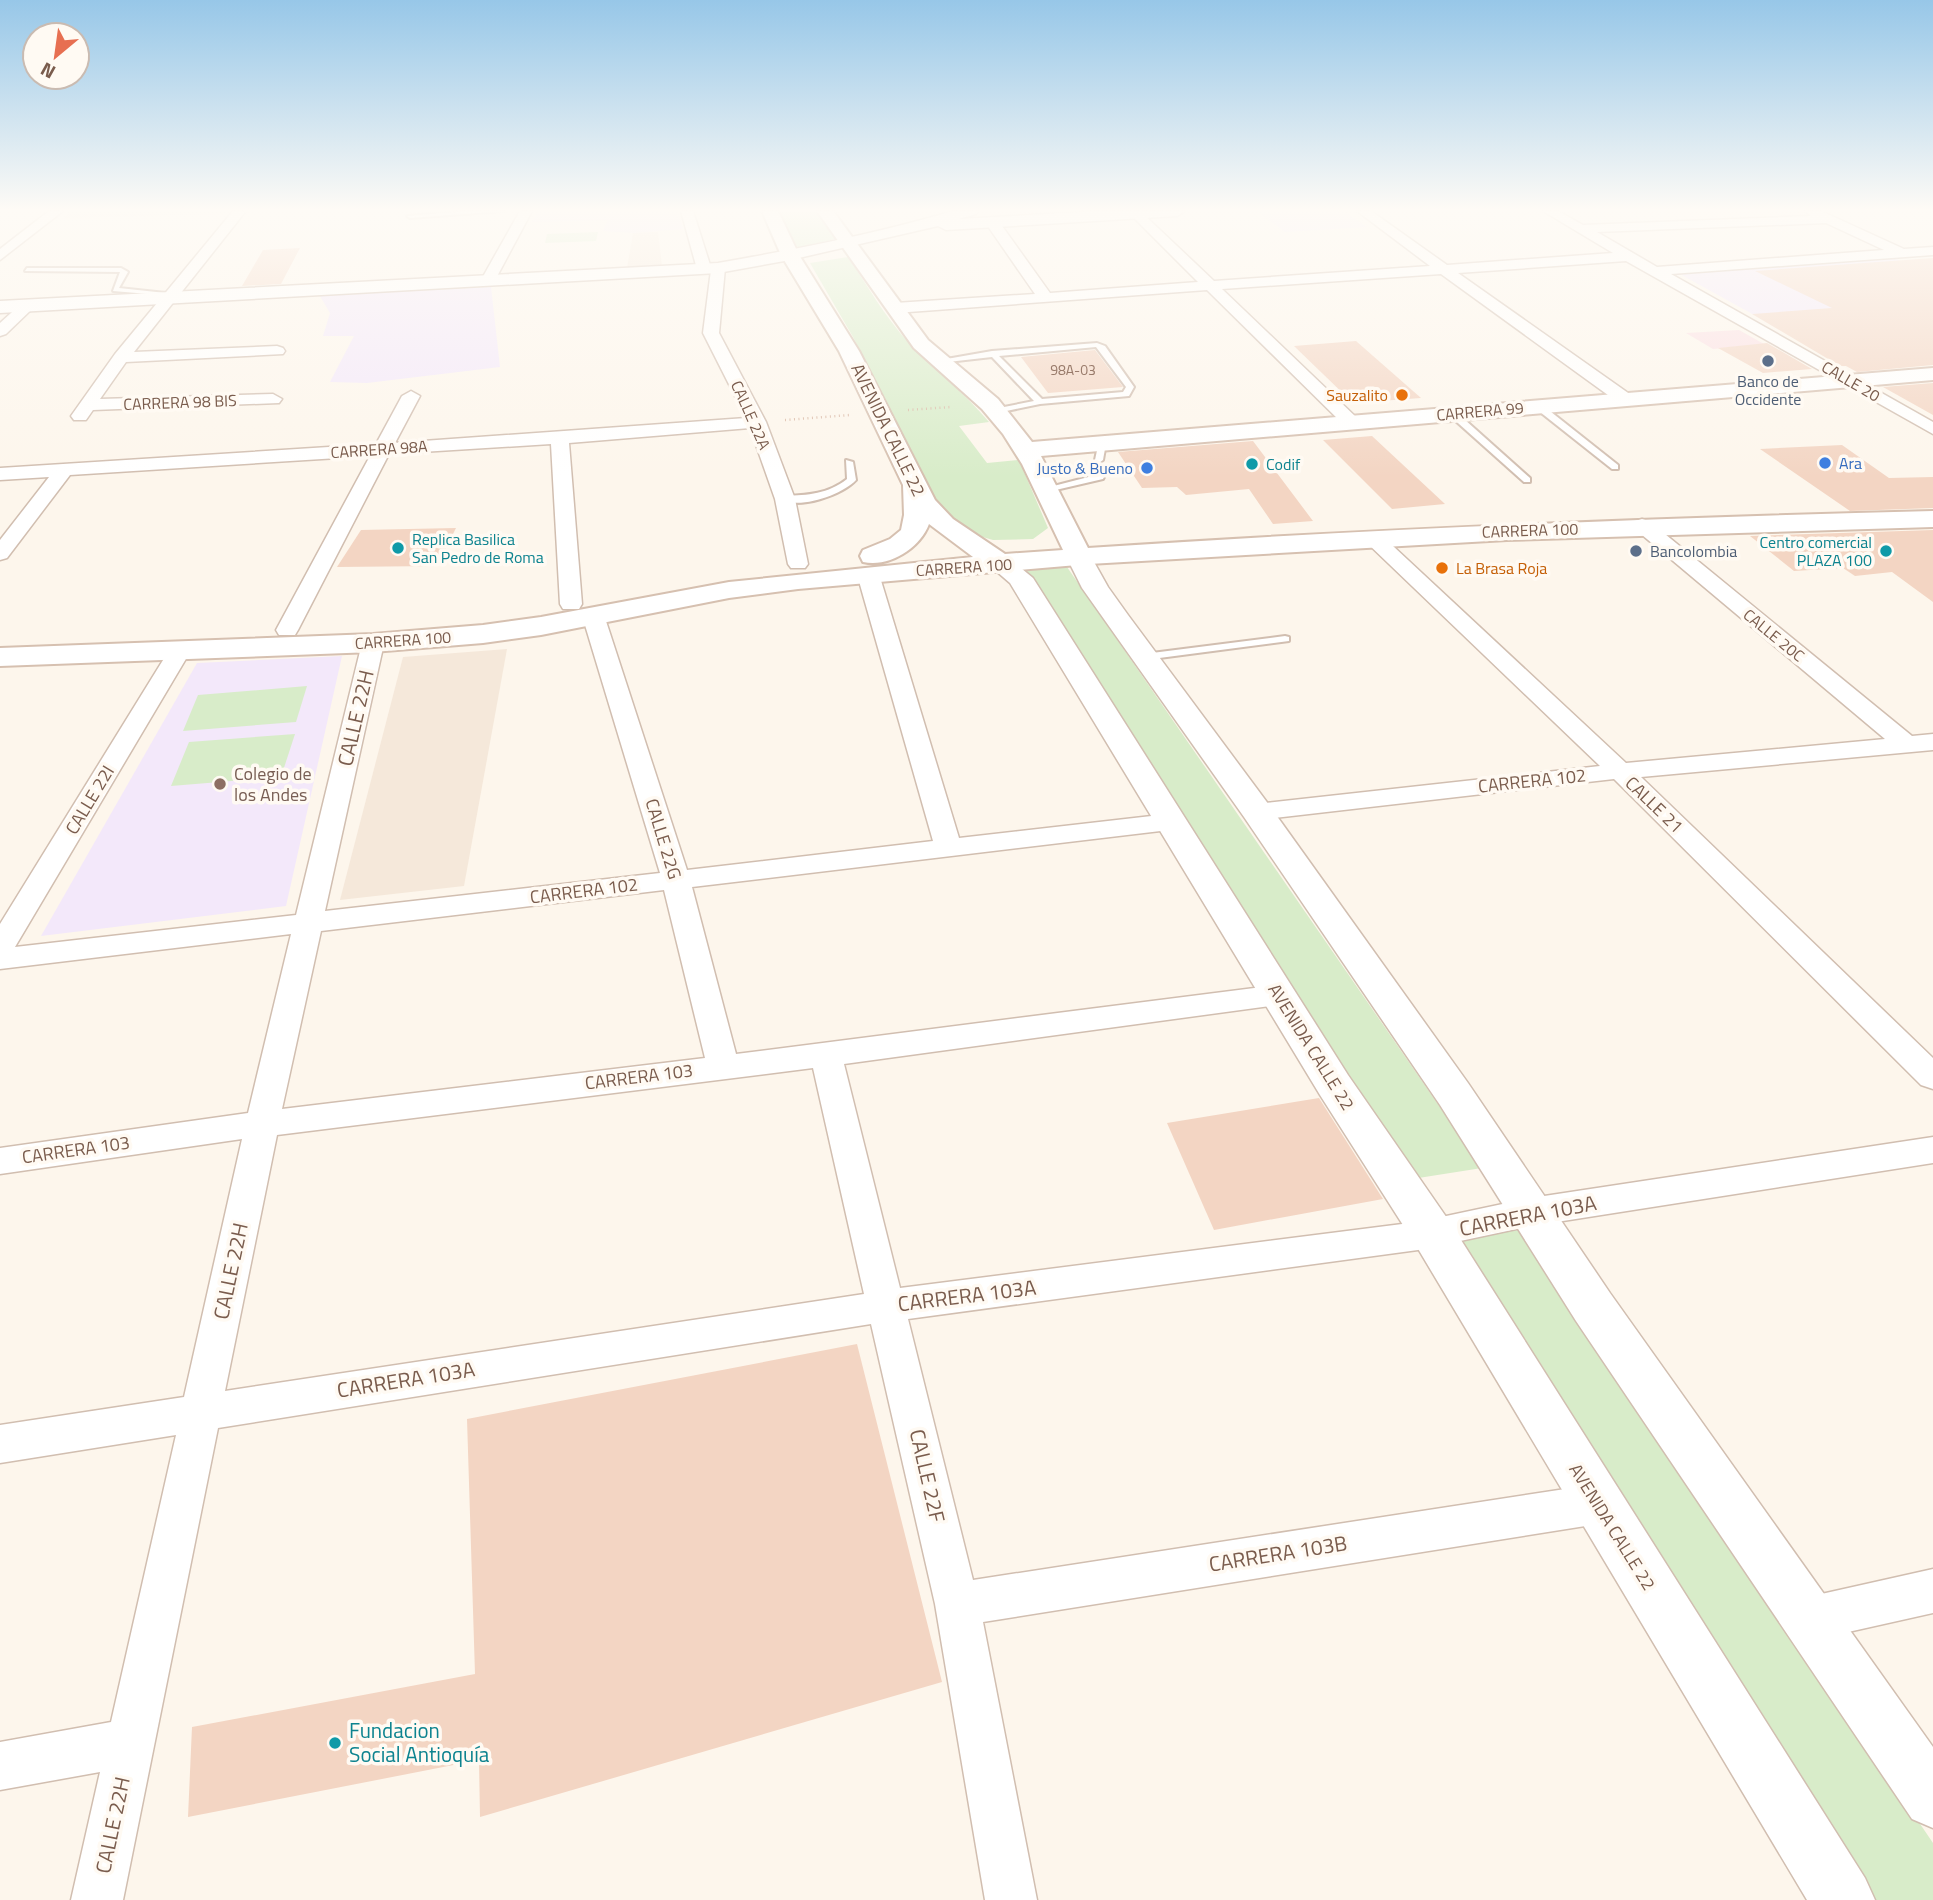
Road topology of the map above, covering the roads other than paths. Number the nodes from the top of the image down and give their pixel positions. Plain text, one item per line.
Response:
1 (117, 300) edge
2 (166, 300) edge
3 (711, 300) edge
4 (817, 300) edge
5 (889, 300) edge
6 (1021, 300) edge
7 (1226, 300) edge
8 (1488, 300) edge
9 (1708, 300) edge
10 (27, 306) junction
11 (0, 307) edge
12 (895, 308) junction
13 (0, 331) edge
14 (277, 351) dead end
15 (992, 353) junction
16 (121, 357) junction
17 (939, 361) junction
18 (1933, 374) edge
19 (1852, 380) junction
20 (411, 396) dead end
21 (274, 399) dead end
22 (1625, 399) junction
23 (1040, 402) junction
24 (1538, 406) junction
25 (997, 411) junction
26 (1452, 413) junction
27 (757, 422) junction
28 (1351, 422) junction
29 (1933, 429) edge
30 (560, 438) junction
31 (382, 448) junction
32 (1026, 450) junction
33 (849, 462) dead end
34 (1615, 467) dead end
35 (62, 471) junction
36 (0, 474) edge
37 (1100, 477) dead end
38 (1527, 480) dead end
39 (914, 487) junction
40 (1047, 489) junction
41 (785, 499) junction
42 (1933, 519) edge
43 (1642, 525) junction
44 (1372, 537) junction
45 (1076, 551) junction
46 (0, 554) edge
47 (990, 557) junction
48 (798, 564) junction
49 (871, 565) junction
50 (582, 610) junction
51 (288, 629) junction
52 (0, 639) edge
53 (1285, 639) dead end
54 (373, 643) junction
55 (179, 652) junction
56 (0, 657) edge
57 (1144, 657) junction
58 (1933, 742) edge
59 (1906, 744) junction
60 (1620, 771) junction
61 (1257, 812) junction
62 (1169, 822) junction
63 (948, 847) junction
64 (676, 880) junction
65 (309, 925) junction
66 (0, 948) edge
67 (0, 959) edge
68 (1277, 995) junction
69 (826, 1055) junction
70 (723, 1067) junction
71 (1933, 1077) edge
72 (262, 1124) junction
73 (1933, 1150) edge
74 (0, 1161) edge
75 (1531, 1212) junction
76 (1433, 1234) junction
77 (887, 1306) junction
78 (201, 1411) junction
79 (0, 1444) edge
80 (1598, 1504) junction
81 (1933, 1591) edge
82 (957, 1604) junction
83 (1808, 1619) junction
84 (131, 1742) junction
85 (0, 1766) edge
86 (1933, 1798) edge
87 (97, 1900) edge
88 (1011, 1900) edge
89 (1843, 1900) edge

1 - 10 street
2 - 16 street
3 - 27 street, CALLE 22A
4 - 39 main road, AVENIDA CALLE 22
5 - 12 main road
6 - 12 street
7 - 28 street
8 - 22 street
9 - 19 street, CALLE 20
10 - 11 street
10 - 13 street
12 - 17 main road
14 - 16 street
15 - 17 lane
15 - 23 lane
15 - 23 lane
16 - 21 street, CARRERA 98 BIS
17 - 25 main road
18 - 19 main road, CARRERA 99
19 - 22 main road, CARRERA 99
19 - 29 street, CALLE 20
20 - 31 street
22 - 24 main road, CARRERA 99
23 - 25 lane
24 - 26 main road, CARRERA 99
24 - 34 lane
25 - 32 main road
26 - 28 main road, CARRERA 99
26 - 38 lane
27 - 30 street, CARRERA 98A
27 - 41 street, CALLE 22A
28 - 32 main road, CARRERA 99
30 - 31 street, CARRERA 98A
30 - 50 street, CALLE 22G
31 - 35 street, CARRERA 98A
31 - 51 street
32 - 40 main road
33 - 41 lane
35 - 36 street, CARRERA 98A
35 - 46 street
37 - 40 lane
39 - 47 main road, AVENIDA CALLE 22
39 - 49 main road
40 - 45 main road
41 - 48 street, CALLE 22A
42 - 43 main road, CARRERA 100
43 - 44 main road, CARRERA 100
43 - 59 street, CALLE 20C
44 - 45 main road, CARRERA 100
44 - 60 street, CALLE 21
45 - 47 main road, CARRERA 100
45 - 57 street
47 - 49 main road, CARRERA 100
47 - 62 street, AVENIDA CALLE 22
48 - 49 main road, CARRERA 100
48 - 50 main road, CARRERA 100
49 - 50 main road, CARRERA 100
49 - 63 street
50 - 51 main road, CARRERA 100
50 - 54 main road, CARRERA 100
50 - 64 street, CALLE 22G
51 - 52 main road, CARRERA 100
53 - 57 lane
54 - 55 main road, CARRERA 100
54 - 65 street, CALLE 22H
55 - 56 main road, CARRERA 100
55 - 66 street, CALLE 22I
57 - 61 street
58 - 59 street, CARRERA 102
59 - 60 street, CARRERA 102
60 - 61 street, CARRERA 102
60 - 71 street, CALLE 21
61 - 75 street
62 - 63 street, CARRERA 102
62 - 68 street, AVENIDA CALLE 22
63 - 64 street, CARRERA 102
64 - 65 street, CARRERA 102
64 - 70 street, CALLE 22G
65 - 67 street, CARRERA 102
65 - 72 street, CALLE 22H
68 - 69 street, CARRERA 103
68 - 76 street, AVENIDA CALLE 22
69 - 70 street, CARRERA 103
69 - 77 street, CALLE 22F
70 - 72 street, CARRERA 103
72 - 74 street, CARRERA 103
72 - 78 street, CALLE 22H
73 - 75 street, CARRERA 103A
75 - 76 street, CARRERA 103A
75 - 83 street
76 - 77 street, CARRERA 103A
76 - 80 street, AVENIDA CALLE 22
77 - 78 street, CARRERA 103A
77 - 82 street, CALLE 22F
78 - 79 street, CARRERA 103A
78 - 84 street, CALLE 22H
80 - 82 street, CARRERA 103B
80 - 89 street, AVENIDA CALLE 22
81 - 83 street
82 - 88 street, CALLE 22F
83 - 86 street
84 - 85 street
84 - 87 street, CALLE 22H

